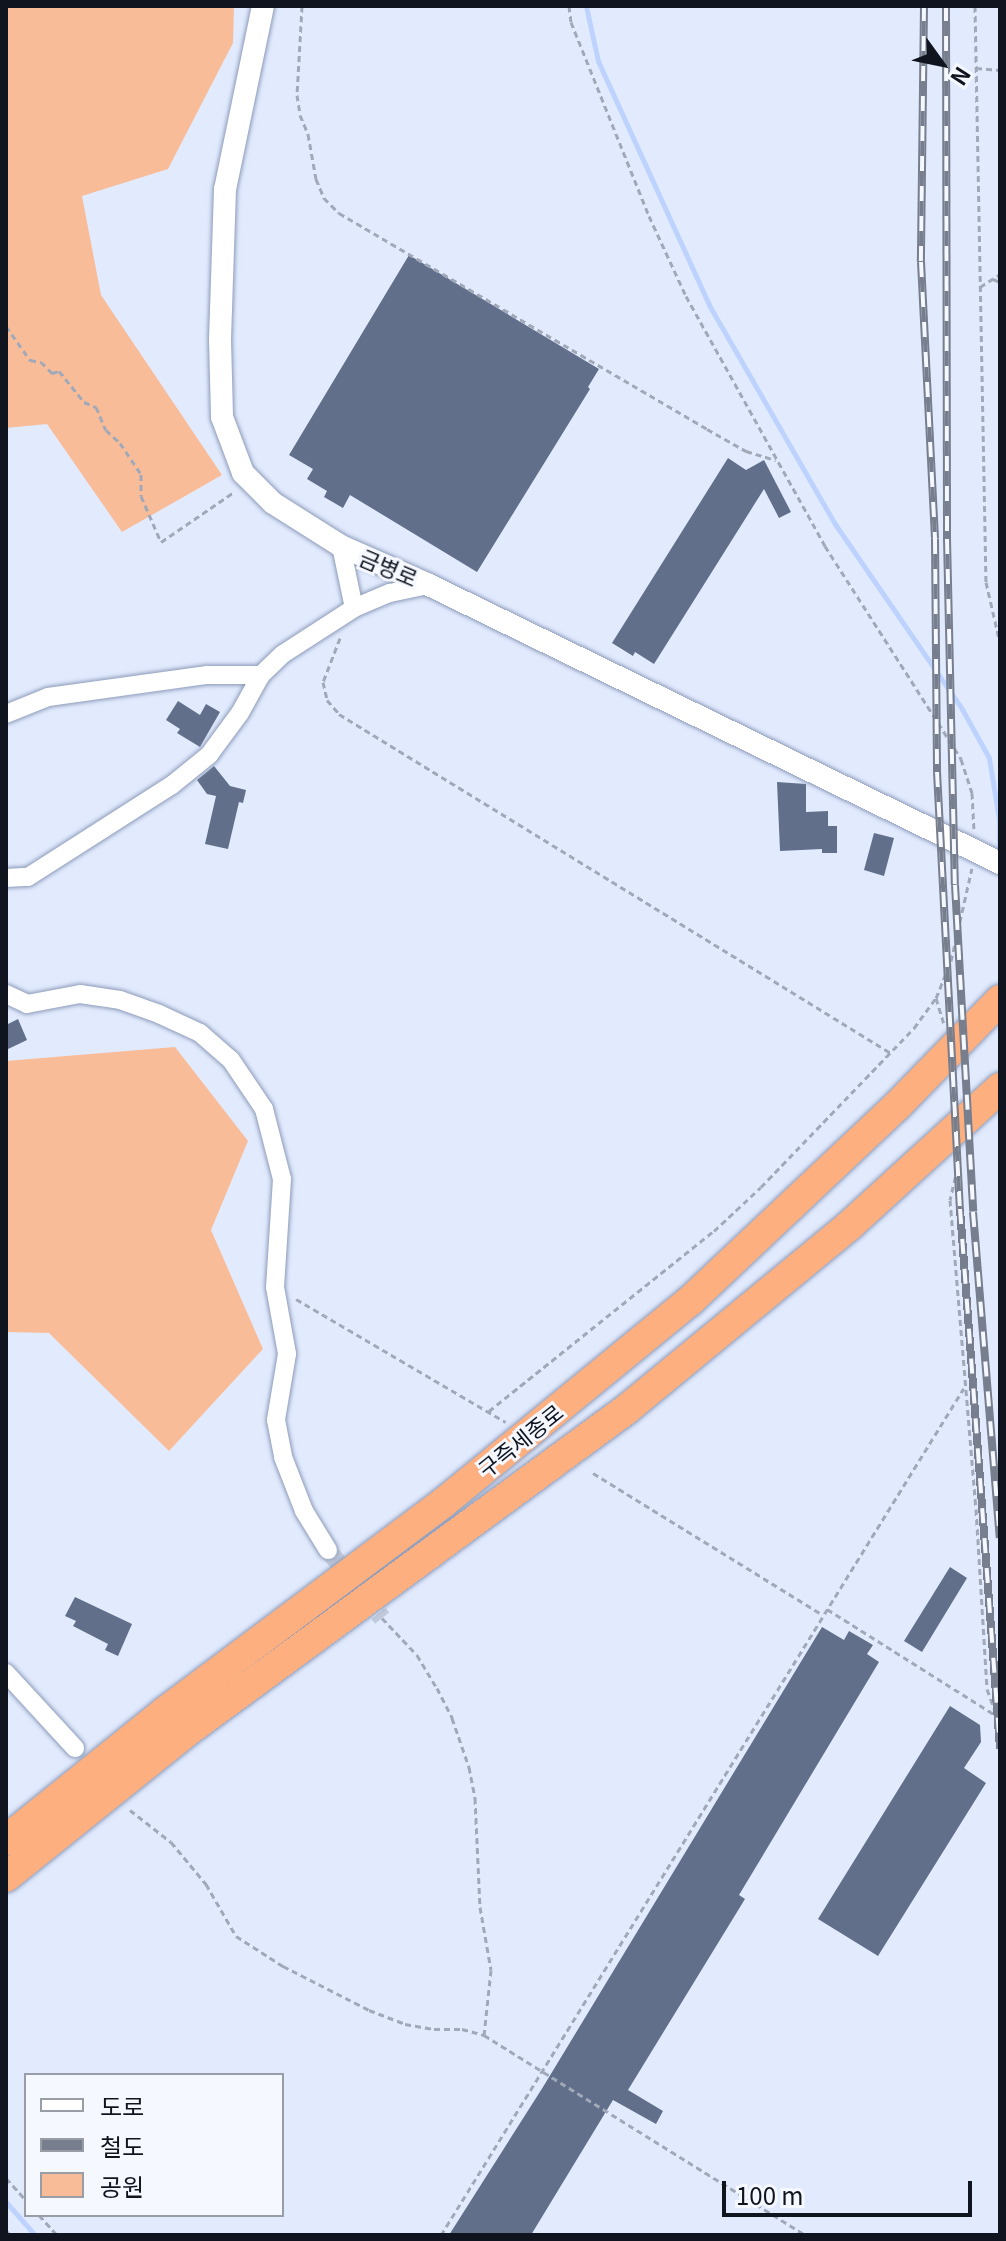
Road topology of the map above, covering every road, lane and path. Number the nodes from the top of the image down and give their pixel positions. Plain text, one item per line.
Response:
1 (263, 6) edge
2 (302, 6) edge
3 (569, 6) edge
4 (975, 6) edge
5 (976, 68) junction
6 (1000, 70) edge
7 (1000, 274) edge
8 (993, 279) junction
9 (1000, 282) edge
10 (980, 287) junction
11 (6, 326) edge
12 (776, 460) junction
13 (252, 482) junction
14 (341, 546) junction
15 (429, 585) junction
16 (354, 608) junction
17 (1000, 643) edge
18 (261, 675) junction
19 (6, 714) edge
20 (974, 851) junction
21 (1000, 863) edge
22 (6, 878) edge
23 (6, 994) edge
24 (936, 998) junction
25 (992, 1009) edge
26 (945, 1027) dead end
27 (891, 1053) junction
28 (1000, 1088) edge
29 (960, 1157) dead end
30 (275, 1287) junction
31 (964, 1388) junction
32 (489, 1411) junction
33 (510, 1425) dead end
34 (593, 1473) dead end
35 (328, 1550) tunnel mouth
36 (826, 1608) junction
37 (823, 1614) junction
38 (382, 1618) tunnel mouth
39 (6, 1673) edge
40 (995, 1714) junction
41 (1000, 1718) edge
42 (1000, 1724) edge
43 (75, 1748) dead end
44 (1000, 1781) edge
45 (1000, 1792) edge
46 (130, 1810) dead end
47 (6, 1840) edge
48 (6, 1877) edge
49 (484, 2035) junction
50 (543, 2070) junction
51 (6, 2178) edge
52 (24, 2198) edge
53 (41, 2217) edge
54 (6, 2230) edge
55 (10, 2235) edge
56 (57, 2235) edge
57 (441, 2235) edge
58 (805, 2235) edge

1 - 13 street, 금병로
2 - 12 path
3 - 12 path
4 - 5 path
5 - 6 path
5 - 10 path
7 - 8 path
8 - 9 path
8 - 10 path
10 - 17 path
11 - 13 path
12 - 20 path
13 - 14 street, 금병로
14 - 15 street, 금병로
14 - 16 street
15 - 16 street
15 - 20 street, 금병로
16 - 18 street
16 - 27 path
18 - 19 street
18 - 22 street
20 - 21 street, 금병로
20 - 24 path
23 - 30 street
24 - 26 path
24 - 27 path
25 - 47 highway, 구즉세종로
27 - 32 path
28 - 48 highway, 구즉세종로
29 - 31 path
30 - 32 path
30 - 35 street
31 - 36 path
31 - 40 path
32 - 33 path
34 - 37 path
36 - 37 path
36 - 40 path
37 - 50 path
38 - 49 path
39 - 43 street
40 - 41 path
40 - 42 path
44 - 45 path
46 - 49 path
49 - 50 path
50 - 57 path
50 - 58 path
51 - 52 path
53 - 56 path
54 - 55 path

